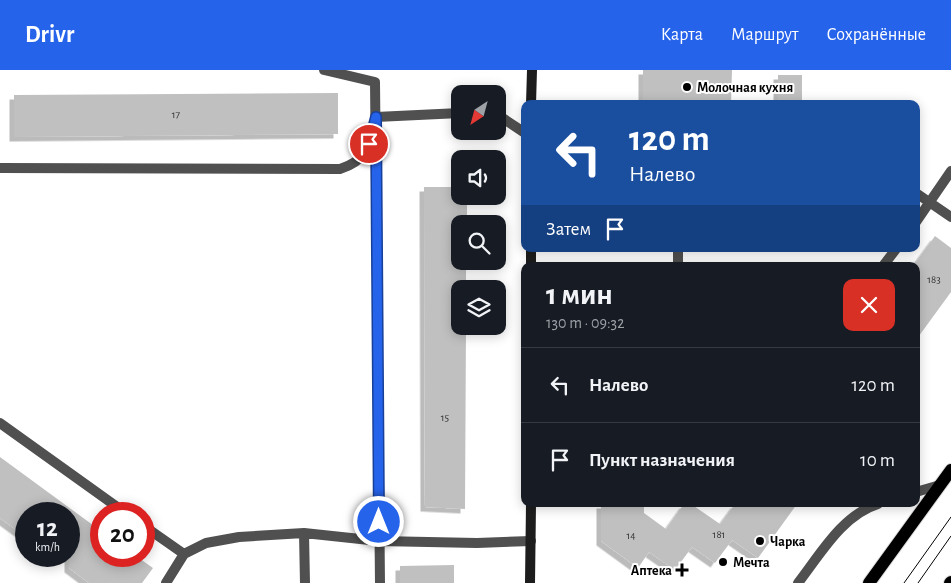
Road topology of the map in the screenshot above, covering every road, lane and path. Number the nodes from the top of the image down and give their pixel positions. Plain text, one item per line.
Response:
1 (324, 70) edge
2 (532, 70) edge
3 (532, 100) edge
4 (451, 113) edge
5 (376, 117) junction
6 (506, 120) edge
7 (521, 130) edge
8 (0, 168) edge
9 (951, 172) edge
10 (920, 195) edge
11 (931, 202) junction
12 (920, 217) edge
13 (951, 217) edge
14 (894, 252) edge
15 (886, 262) edge
16 (0, 423) edge
17 (951, 470) edge
18 (940, 485) junction
19 (920, 491) edge
20 (110, 502) edge
21 (531, 507) edge
22 (871, 507) edge
23 (304, 532) junction
24 (155, 534) edge
25 (380, 541) junction
26 (531, 541) junction
27 (184, 554) junction
28 (166, 583) edge
29 (305, 583) edge
30 (380, 583) edge
31 (530, 583) edge
32 (798, 583) edge
33 (870, 583) edge

1 - 5 lane
2 - 3 street
4 - 5 lane
5 - 8 lane
5 - 25 lane
6 - 7 lane
9 - 11 lane
10 - 11 lane
11 - 12 lane
11 - 13 lane
14 - 15 lane
16 - 20 lane
17 - 18 main road
18 - 19 lane
18 - 33 main road
21 - 26 street
22 - 32 lane
23 - 25 lane
23 - 27 lane
23 - 29 lane
24 - 27 lane
25 - 26 lane
25 - 30 lane
26 - 31 street
27 - 28 lane

